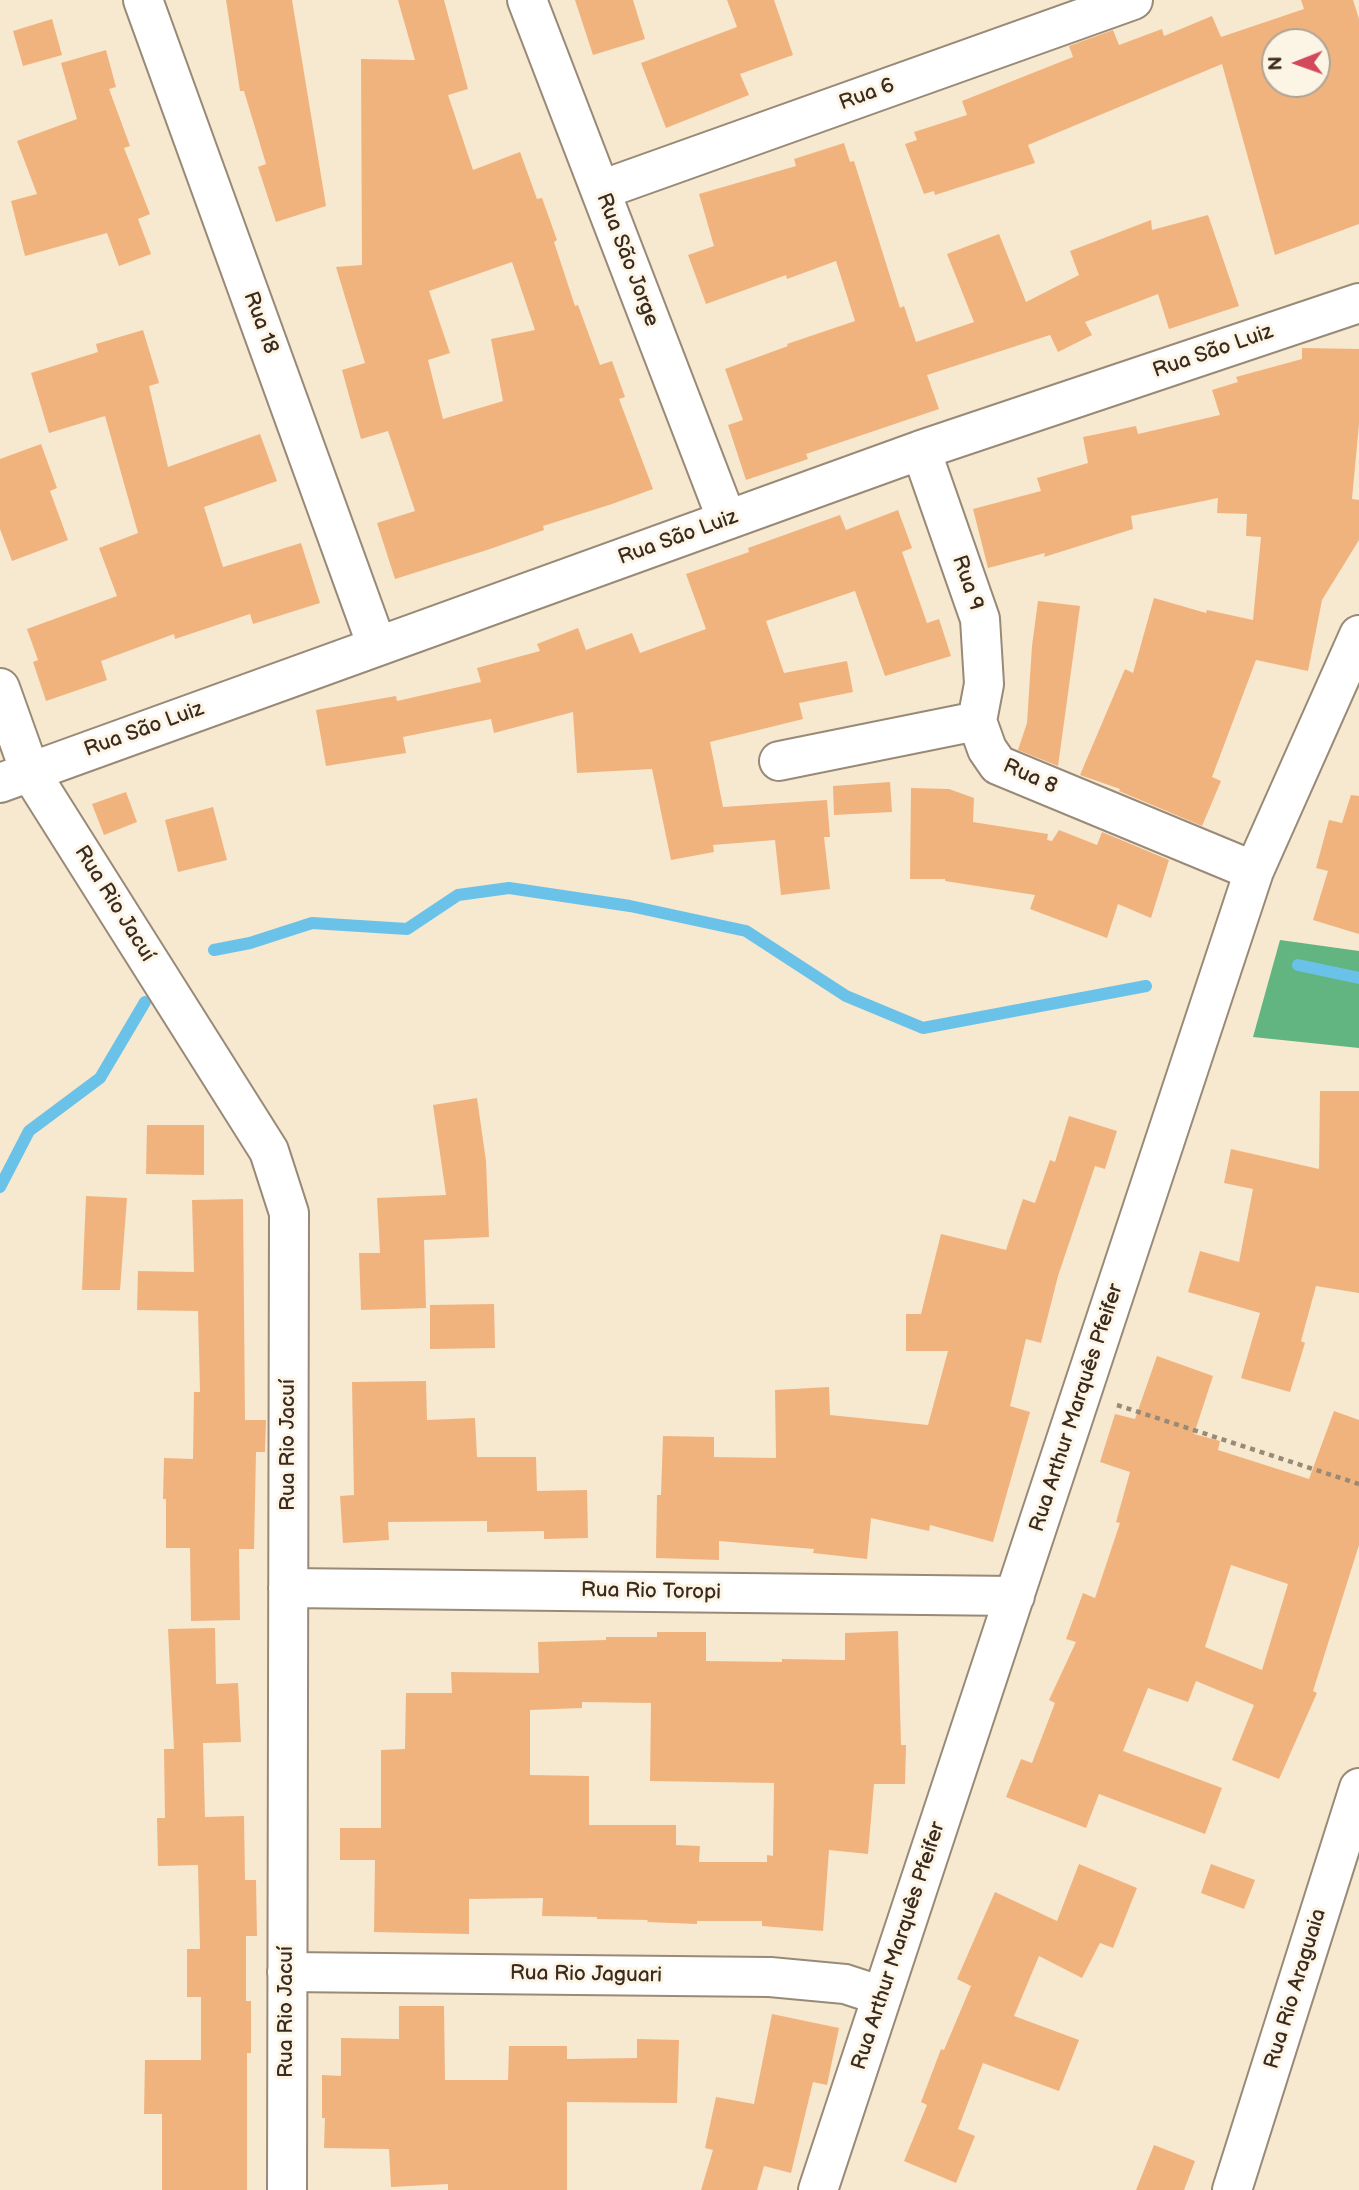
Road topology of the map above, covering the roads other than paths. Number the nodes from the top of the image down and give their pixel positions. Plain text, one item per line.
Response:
1 (143, 0) edge
2 (527, 0) edge
3 (1133, 0) edge
4 (601, 190) junction
5 (1359, 303) edge
6 (921, 450) junction
7 (727, 520) junction
8 (1359, 635) edge
9 (377, 646) junction
10 (0, 688) edge
11 (977, 721) junction
12 (779, 761) dead end
13 (15, 777) edge
14 (1254, 872) junction
15 (288, 1588) junction
16 (1015, 1596) junction
17 (1359, 1787) edge
18 (287, 1972) junction
19 (882, 1996) junction
20 (287, 2190) edge
21 (818, 2190) edge
22 (1232, 2190) edge

1 - 9 street, Rua 18
2 - 4 street, Rua São Jorge
3 - 4 street, Rua 6
4 - 7 street, Rua São Jorge
5 - 6 street, Rua São Luiz
6 - 7 street, Rua São Luiz
6 - 11 street, Rua 9
7 - 9 street, Rua São Luiz
8 - 14 street, Rua Arthur Marquês Pfeifer
9 - 13 street, Rua São Luiz
10 - 13 street, Rua Rio Jacuí
11 - 12 street
11 - 14 street, Rua 8
13 - 15 street, Rua Rio Jacuí
14 - 16 street, Rua Arthur Marquês Pfeifer
15 - 16 street, Rua Rio Toropi
15 - 18 street, Rua Rio Jacuí
16 - 19 street, Rua Arthur Marquês Pfeifer
17 - 22 street, Rua Rio Araguaia
18 - 19 street, Rua Rio Jaguari
18 - 20 street, Rua Rio Jacuí
19 - 21 street, Rua Arthur Marquês Pfeifer

